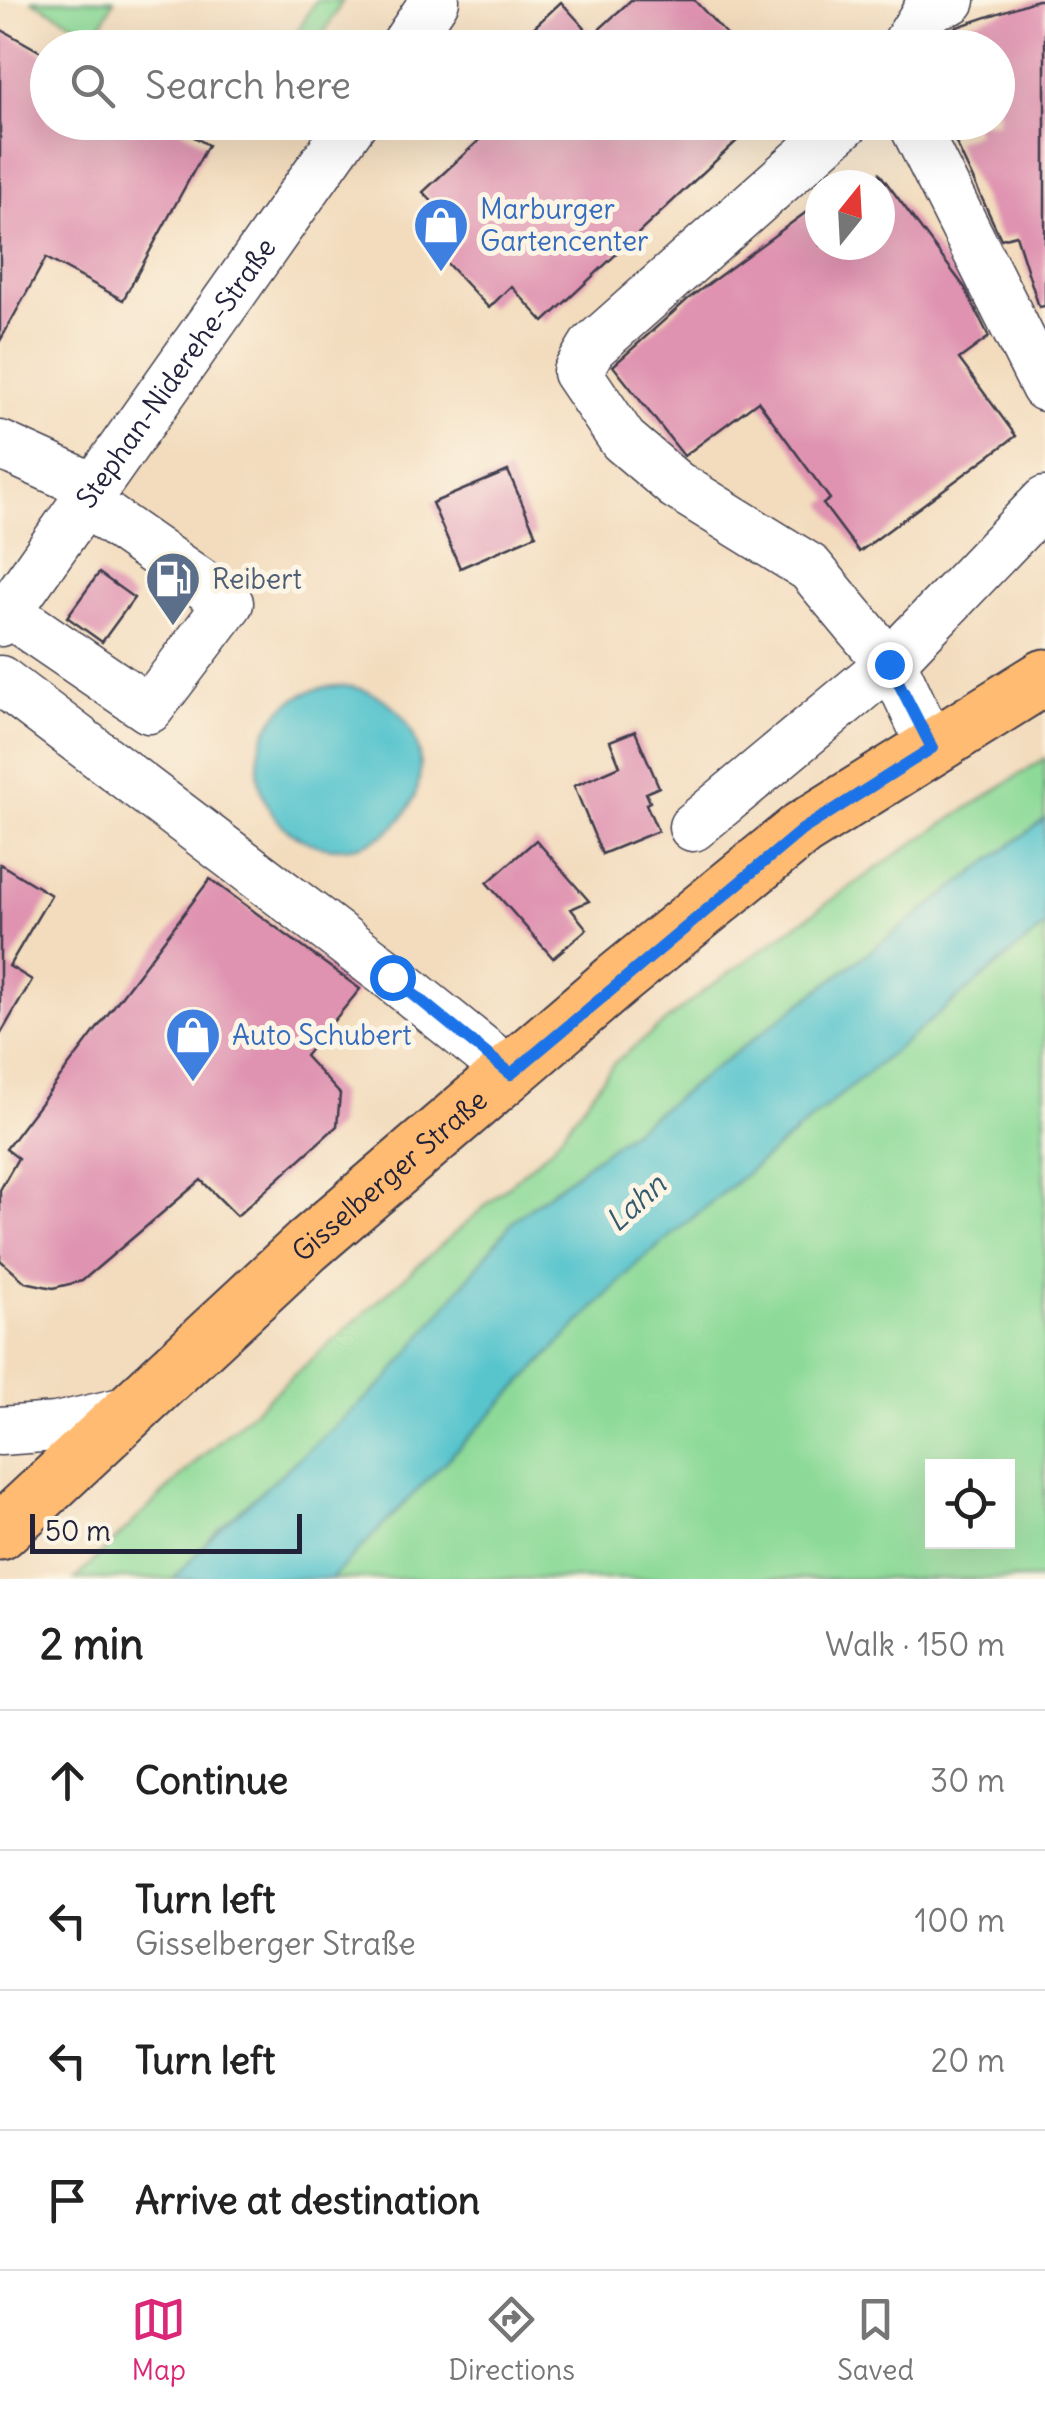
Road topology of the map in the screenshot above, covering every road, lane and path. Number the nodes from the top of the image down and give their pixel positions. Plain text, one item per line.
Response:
1 (435, 0) edge
2 (951, 0) edge
3 (415, 30) edge
4 (915, 30) edge
5 (340, 140) edge
6 (826, 140) edge
7 (921, 140) edge
8 (1045, 388) edge
9 (0, 445) edge
10 (90, 495) junction
11 (1045, 502) edge
12 (3, 617) edge
13 (889, 664) junction
14 (1045, 677) edge
15 (0, 680) edge
16 (932, 748) junction
17 (692, 827) dead end
18 (511, 1074) junction
19 (126, 1411) junction
20 (0, 1431) edge
21 (0, 1531) edge

1 - 3 street
2 - 4 street
5 - 10 street, Stephan-Niderehe-Straße
6 - 13 street
7 - 8 street
9 - 10 street
10 - 12 street, Stephan-Niderehe-Straße
10 - 12 street
11 - 13 street
13 - 16 street
13 - 17 street
14 - 16 main road, Gisselberger Straße
15 - 18 street
16 - 18 main road, Gisselberger Straße
18 - 19 main road, Gisselberger Straße
19 - 20 street
19 - 21 main road, Gisselberger Straße

